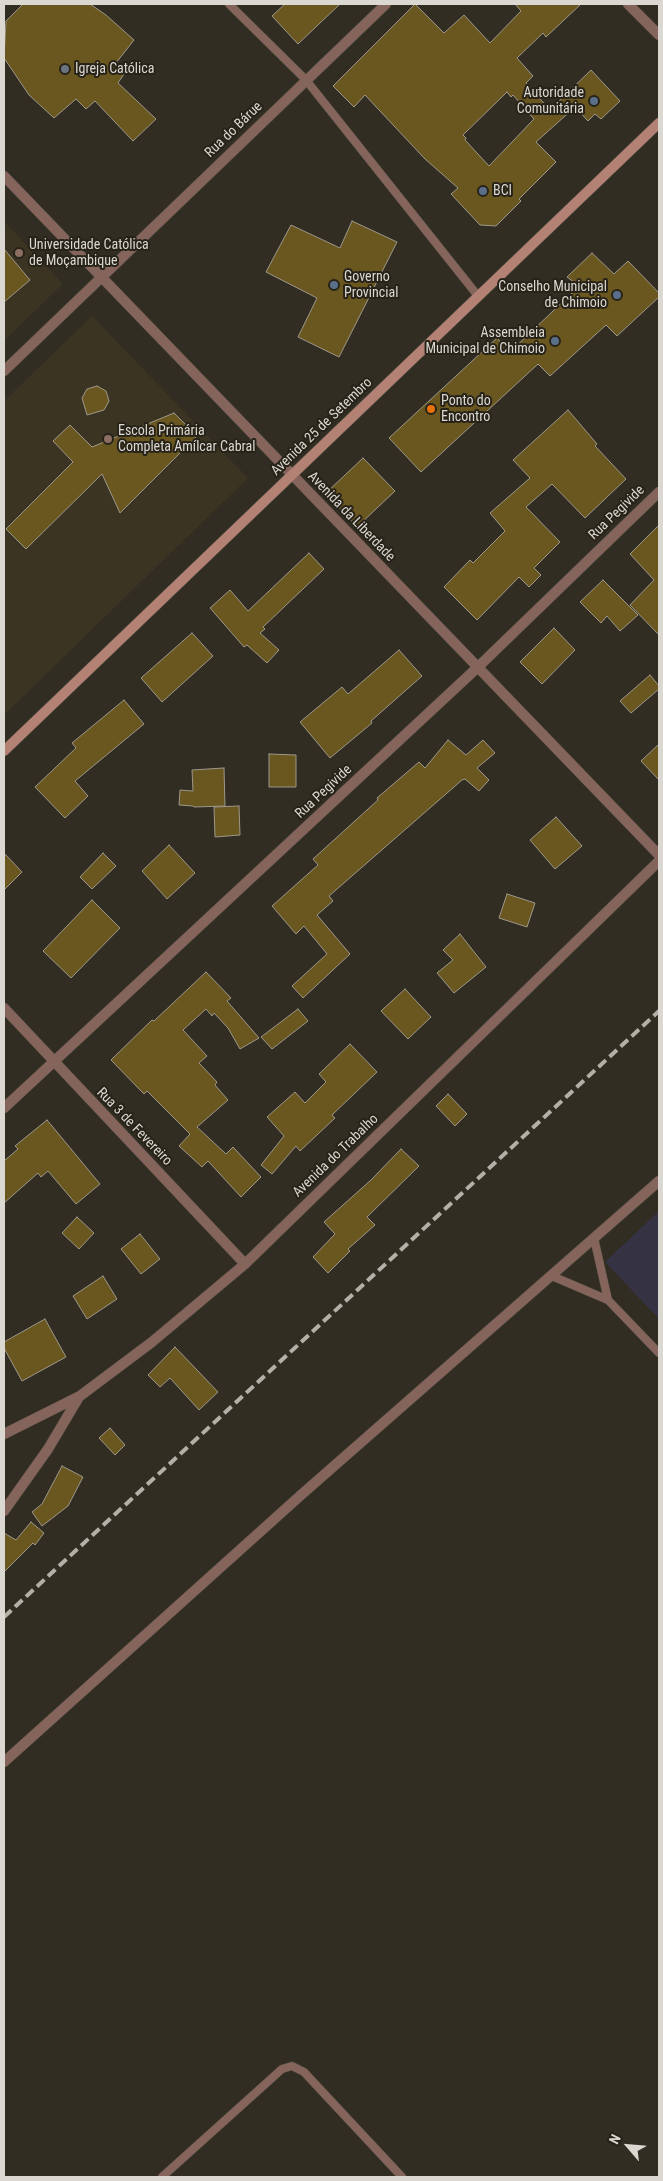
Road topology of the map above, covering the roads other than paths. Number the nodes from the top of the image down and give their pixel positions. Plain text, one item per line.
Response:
1 (229, 4) edge
2 (386, 4) edge
3 (628, 4) edge
4 (659, 35) edge
5 (306, 80) junction
6 (659, 123) edge
7 (4, 176) edge
8 (101, 277) junction
9 (478, 296) junction
10 (4, 371) edge
11 (292, 475) junction
12 (659, 492) edge
13 (478, 668) junction
14 (4, 752) edge
15 (659, 855) edge
16 (659, 861) edge
17 (4, 1008) edge
18 (53, 1063) junction
19 (4, 1108) edge
20 (659, 1181) edge
21 (594, 1238) junction
22 (245, 1264) junction
23 (552, 1276) junction
24 (608, 1300) junction
25 (659, 1353) edge
26 (80, 1396) junction
27 (4, 1434) edge
28 (4, 1511) edge
29 (4, 1762) edge
30 (162, 2177) edge
31 (402, 2177) edge

1 - 5 lane
2 - 5 street, Rua do Bárue
3 - 4 street
5 - 8 street, Rua do Bárue
5 - 9 lane
6 - 9 street, Avenida 25 de Setembro
7 - 8 street, Avenida da Liberdade
8 - 10 street, Rua do Bárue
8 - 11 street, Avenida da Liberdade
9 - 11 street, Avenida 25 de Setembro
11 - 13 street, Avenida da Liberdade
11 - 14 street, Avenida 25 de Setembro
12 - 13 street, Rua Pegivide
13 - 15 street, Avenida da Liberdade
13 - 18 street, Rua Pegivide
16 - 22 street, Avenida do Trabalho
17 - 18 street, Rua 3 de Fevereiro
18 - 19 street, Rua Pegivide
18 - 22 street, Rua 3 de Fevereiro
20 - 21 street
21 - 23 street
21 - 24 lane
22 - 26 street, Avenida do Trabalho
23 - 24 lane
23 - 29 street
24 - 25 lane
26 - 27 street, Avenida do Trabalho
26 - 28 street
30 - 31 lane

